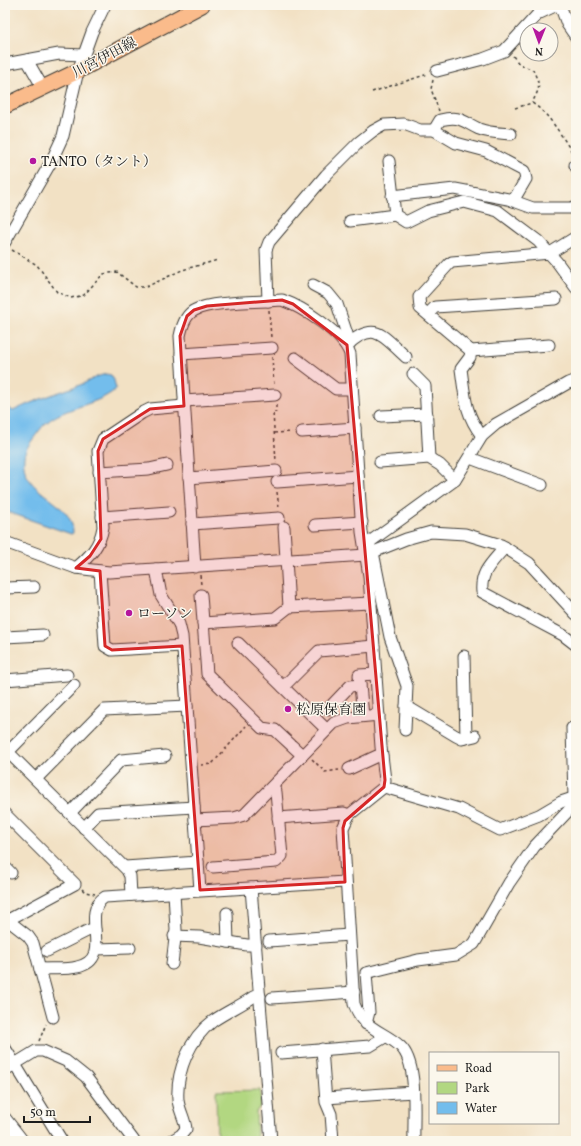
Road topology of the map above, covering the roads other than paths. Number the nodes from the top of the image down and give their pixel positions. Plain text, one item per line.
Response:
1 (105, 5) edge
2 (202, 5) edge
3 (559, 5) edge
4 (576, 38) edge
5 (84, 55) junction
6 (27, 60) junction
7 (5, 64) edge
8 (78, 71) junction
9 (437, 71) road end
10 (43, 88) junction
11 (5, 106) edge
12 (437, 125) junction
13 (511, 134) dead end
14 (388, 161) dead end
15 (392, 196) junction
16 (513, 201) junction
17 (576, 206) edge
18 (396, 215) junction
19 (350, 221) dead end
20 (576, 237) edge
21 (8, 246) edge
22 (550, 254) junction
23 (313, 285) dead end
24 (576, 288) edge
25 (556, 299) dead end
26 (268, 301) junction
27 (428, 314) junction
28 (349, 344) junction
29 (549, 345) dead end
30 (272, 348) road end
31 (471, 351) junction
32 (181, 354) junction
33 (406, 357) dead end
34 (295, 358) dead end
35 (413, 374) dead end
36 (576, 380) edge
37 (352, 389) junction
38 (275, 395) road end
39 (184, 404) junction
40 (427, 414) junction
41 (381, 416) dead end
42 (355, 428) junction
43 (302, 432) road end
44 (482, 436) junction
45 (429, 458) junction
46 (470, 458) junction
47 (380, 462) dead end
48 (167, 465) dead end
49 (100, 472) junction
50 (358, 476) junction
51 (189, 478) junction
52 (455, 480) junction
53 (542, 485) dead end
54 (169, 512) dead end
55 (102, 517) junction
56 (362, 522) junction
57 (192, 524) junction
58 (315, 525) dead end
59 (5, 542) edge
60 (505, 547) junction
61 (370, 554) junction
62 (287, 562) junction
63 (197, 567) junction
64 (76, 568) junction
65 (156, 569) junction
66 (100, 571) junction
67 (34, 587) dead end
68 (5, 588) edge
69 (201, 595) road end
70 (371, 603) junction
71 (290, 607) junction
72 (576, 614) edge
73 (203, 624) junction
74 (43, 635) dead end
75 (5, 637) edge
76 (238, 643) dead end
77 (576, 644) edge
78 (182, 646) junction
79 (374, 646) junction
80 (464, 656) dead end
81 (376, 674) junction
82 (67, 675) dead end
83 (5, 680) edge
84 (74, 685) dead end
85 (360, 685) junction
86 (283, 687) junction
87 (186, 706) junction
88 (406, 706) junction
89 (328, 709) dead end
90 (379, 715) junction
91 (362, 716) junction
92 (572, 728) dead end
93 (327, 730) junction
94 (405, 730) dead end
95 (7, 750) edge
96 (304, 754) junction
97 (165, 756) dead end
98 (382, 756) junction
99 (349, 769) road end
100 (36, 780) junction
101 (272, 787) junction
102 (384, 787) junction
103 (575, 797) edge
104 (194, 807) junction
105 (70, 813) junction
106 (5, 814) edge
107 (350, 815) junction
108 (278, 818) junction
109 (194, 820) junction
110 (84, 828) junction
111 (198, 862) junction
112 (125, 867) junction
113 (213, 867) dead end
114 (345, 882) junction
115 (251, 888) junction
116 (200, 890) junction
117 (174, 892) junction
118 (131, 895) junction
119 (227, 913) dead end
120 (6, 919) edge
121 (95, 930) junction
122 (349, 935) junction
123 (174, 936) junction
124 (269, 941) dead end
125 (228, 942) junction
126 (256, 945) junction
127 (130, 948) dead end
128 (96, 949) junction
129 (46, 951) dead end
130 (172, 964) dead end
131 (40, 969) junction
132 (354, 992) junction
133 (260, 996) junction
134 (272, 998) dead end
135 (50, 1020) road end
136 (366, 1024) junction
137 (385, 1037) junction
138 (5, 1048) edge
139 (322, 1049) junction
140 (281, 1052) dead end
141 (14, 1063) junction
142 (5, 1070) edge
143 (413, 1092) junction
144 (326, 1098) junction
145 (5, 1118) edge
146 (23, 1141) edge
147 (62, 1141) edge
148 (134, 1141) edge
149 (171, 1141) edge
150 (271, 1141) edge
151 (333, 1141) edge
152 (414, 1141) edge

1 - 5 street
2 - 8 main road, 川宮伊田線
3 - 4 street
3 - 9 street
5 - 6 street
5 - 8 street
6 - 7 street
6 - 10 street
8 - 10 main road, 川宮伊田線
8 - 21 street
10 - 11 main road, 川宮伊田線
12 - 13 street
12 - 16 street
12 - 26 street
14 - 15 street
15 - 16 street
15 - 18 street
16 - 17 street
18 - 19 street
18 - 22 street
20 - 22 street
22 - 24 street
22 - 27 street
23 - 28 street
25 - 27 street
26 - 28 street
26 - 32 street
27 - 31 street
28 - 33 street
28 - 37 street
29 - 31 street
30 - 32 street
31 - 44 street
32 - 39 street
34 - 37 street
35 - 40 street
36 - 44 street
37 - 42 street
38 - 39 street
39 - 49 street
39 - 51 street
40 - 41 street
40 - 45 street
42 - 43 street
42 - 50 street
44 - 46 street
45 - 47 street
45 - 52 street
46 - 52 street
46 - 53 street
48 - 49 street
49 - 55 street
50 - 51 street
50 - 56 street
51 - 57 street
52 - 61 street
54 - 55 street
55 - 64 street
56 - 58 street
56 - 61 street
57 - 62 street
57 - 63 street
59 - 64 street
60 - 61 street
60 - 72 street
60 - 77 street
61 - 62 street
61 - 70 street
61 - 88 street
62 - 63 street
62 - 71 street
63 - 65 street
64 - 66 street
65 - 66 street
65 - 78 street
66 - 78 street
67 - 68 street
69 - 73 street
70 - 71 street
70 - 79 street
71 - 73 street
73 - 96 street
74 - 75 street
76 - 86 street
78 - 87 street
79 - 81 street
79 - 86 street
80 - 88 street
81 - 85 street
81 - 90 street
82 - 83 street
84 - 95 street
85 - 89 street
85 - 91 street
86 - 93 street
87 - 100 street
87 - 104 street
88 - 94 street
90 - 91 street
90 - 98 street
91 - 93 street
92 - 103 street
93 - 96 street
95 - 100 street
96 - 101 street
97 - 105 street
98 - 99 street
98 - 102 street
100 - 105 street
101 - 108 street
101 - 109 street
102 - 103 street
102 - 107 street
103 - 136 street
104 - 109 street
104 - 110 street
105 - 110 street
106 - 120 street
107 - 108 street
107 - 114 street
108 - 113 street
109 - 111 street
110 - 112 street
111 - 112 street
111 - 116 street
112 - 118 street
114 - 115 street
114 - 122 street
115 - 116 street
115 - 126 street
116 - 117 street
117 - 118 street
117 - 123 street
118 - 121 street
119 - 125 street
120 - 131 street
121 - 128 street
121 - 129 street
122 - 124 street
122 - 132 street
123 - 125 street
123 - 130 street
125 - 126 street
126 - 133 street
127 - 128 street
128 - 131 street
131 - 135 street
132 - 134 street
132 - 136 street
133 - 149 street
133 - 150 street
136 - 137 street
137 - 139 street
137 - 143 street
138 - 141 street
139 - 140 street
139 - 144 street
141 - 142 street
141 - 147 street
141 - 148 street
143 - 144 street
143 - 152 street
144 - 151 street
145 - 146 street

